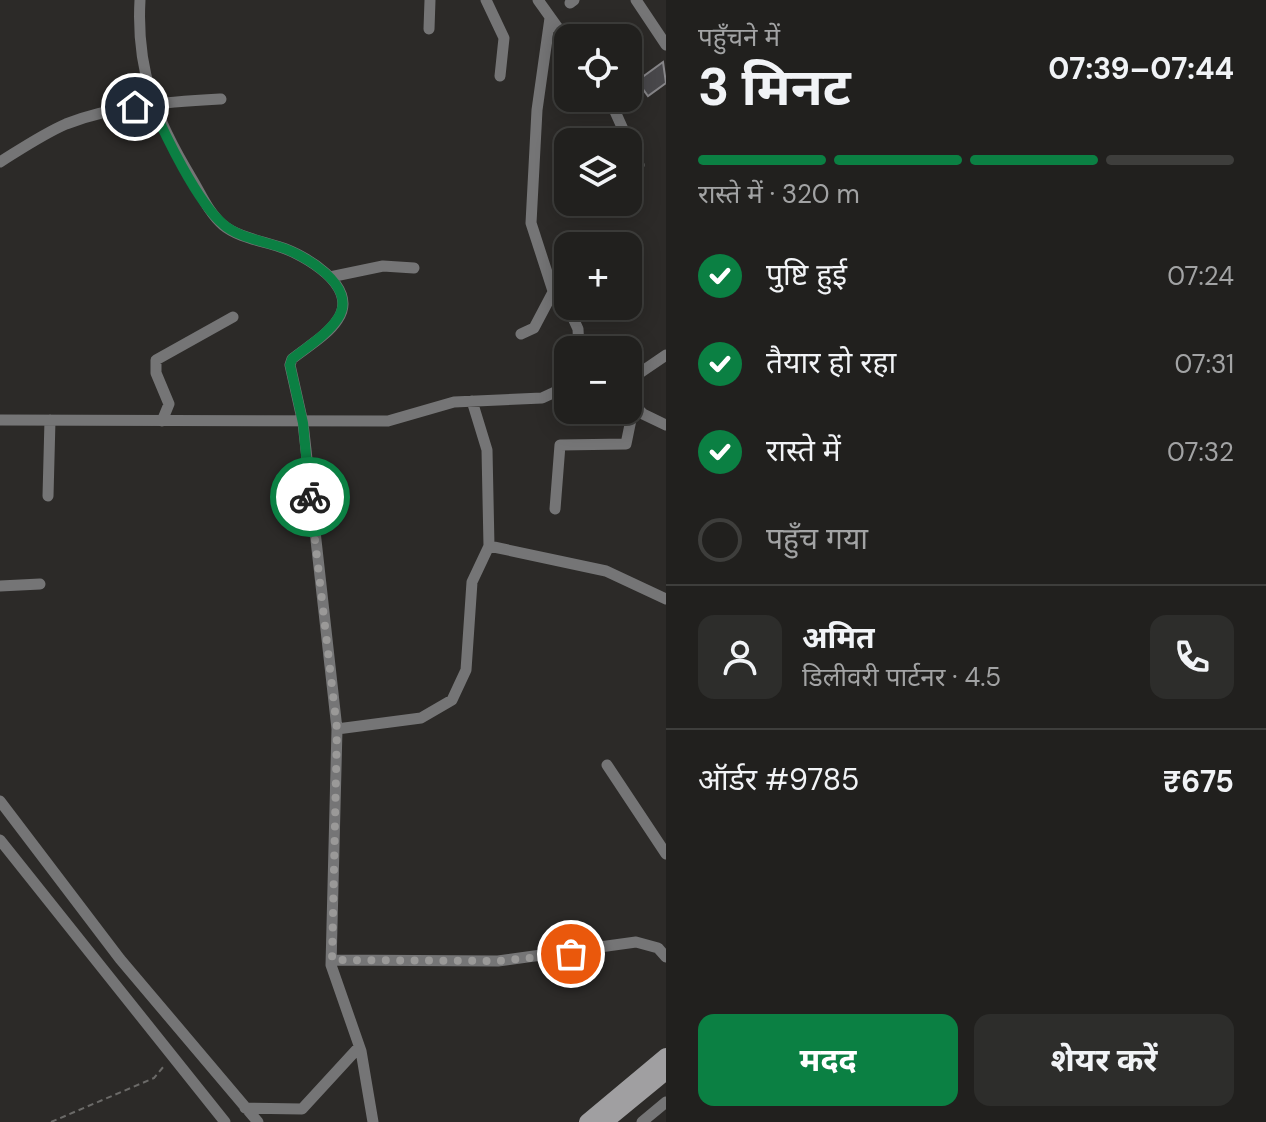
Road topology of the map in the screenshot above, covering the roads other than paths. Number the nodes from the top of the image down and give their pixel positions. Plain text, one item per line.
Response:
1 (140, 0) edge
2 (430, 0) edge
3 (486, 0) edge
4 (538, 0) edge
5 (636, 0) edge
6 (550, 18) junction
7 (554, 24) edge
8 (429, 29) dead end
9 (666, 45) edge
10 (500, 76) dead end
11 (221, 99) dead end
12 (151, 103) junction
13 (0, 162) edge
14 (414, 268) dead end
15 (330, 277) junction
16 (553, 292) junction
17 (233, 317) dead end
18 (521, 334) dead end
19 (578, 336) edge
20 (666, 355) edge
21 (642, 371) edge
22 (554, 392) edge
23 (472, 401) junction
24 (642, 409) edge
25 (0, 420) edge
26 (50, 420) junction
27 (162, 421) junction
28 (303, 423) junction
29 (628, 424) edge
30 (666, 425) edge
31 (48, 496) dead end
32 (555, 509) dead end
33 (489, 546) junction
34 (40, 584) dead end
35 (0, 586) edge
36 (666, 599) edge
37 (337, 729) junction
38 (607, 765) dead end
39 (0, 801) edge
40 (0, 840) edge
41 (666, 854) edge
42 (46, 862) junction
43 (30, 878) junction
44 (666, 957) edge
45 (332, 960) junction
46 (359, 1047) junction
47 (666, 1056) edge
48 (204, 1061) junction
49 (666, 1072) edge
50 (186, 1074) junction
51 (666, 1102) edge
52 (245, 1108) junction
53 (225, 1122) edge
54 (258, 1122) edge
55 (373, 1122) edge
56 (587, 1122) edge
57 (605, 1122) edge
58 (642, 1122) edge

1 - 12 street
2 - 8 street
3 - 10 street
4 - 6 street
5 - 9 street
6 - 7 street
6 - 16 street
11 - 12 street
12 - 13 street
12 - 15 street
14 - 15 street
15 - 28 street
16 - 18 street
16 - 19 street
17 - 27 street
20 - 21 street
22 - 23 street
23 - 28 street
23 - 33 street
24 - 30 street
25 - 26 street
26 - 27 street
26 - 31 street
27 - 28 street
28 - 37 street
29 - 32 street
33 - 36 street
33 - 37 street
34 - 35 street
37 - 45 street
38 - 41 street
39 - 42 street
40 - 43 street
42 - 43 street
42 - 48 street
43 - 50 street
44 - 45 street
45 - 46 street
46 - 52 street
46 - 55 street
47 - 56 street
48 - 50 street
48 - 52 street
49 - 57 street
50 - 53 street
51 - 58 street
52 - 54 street

